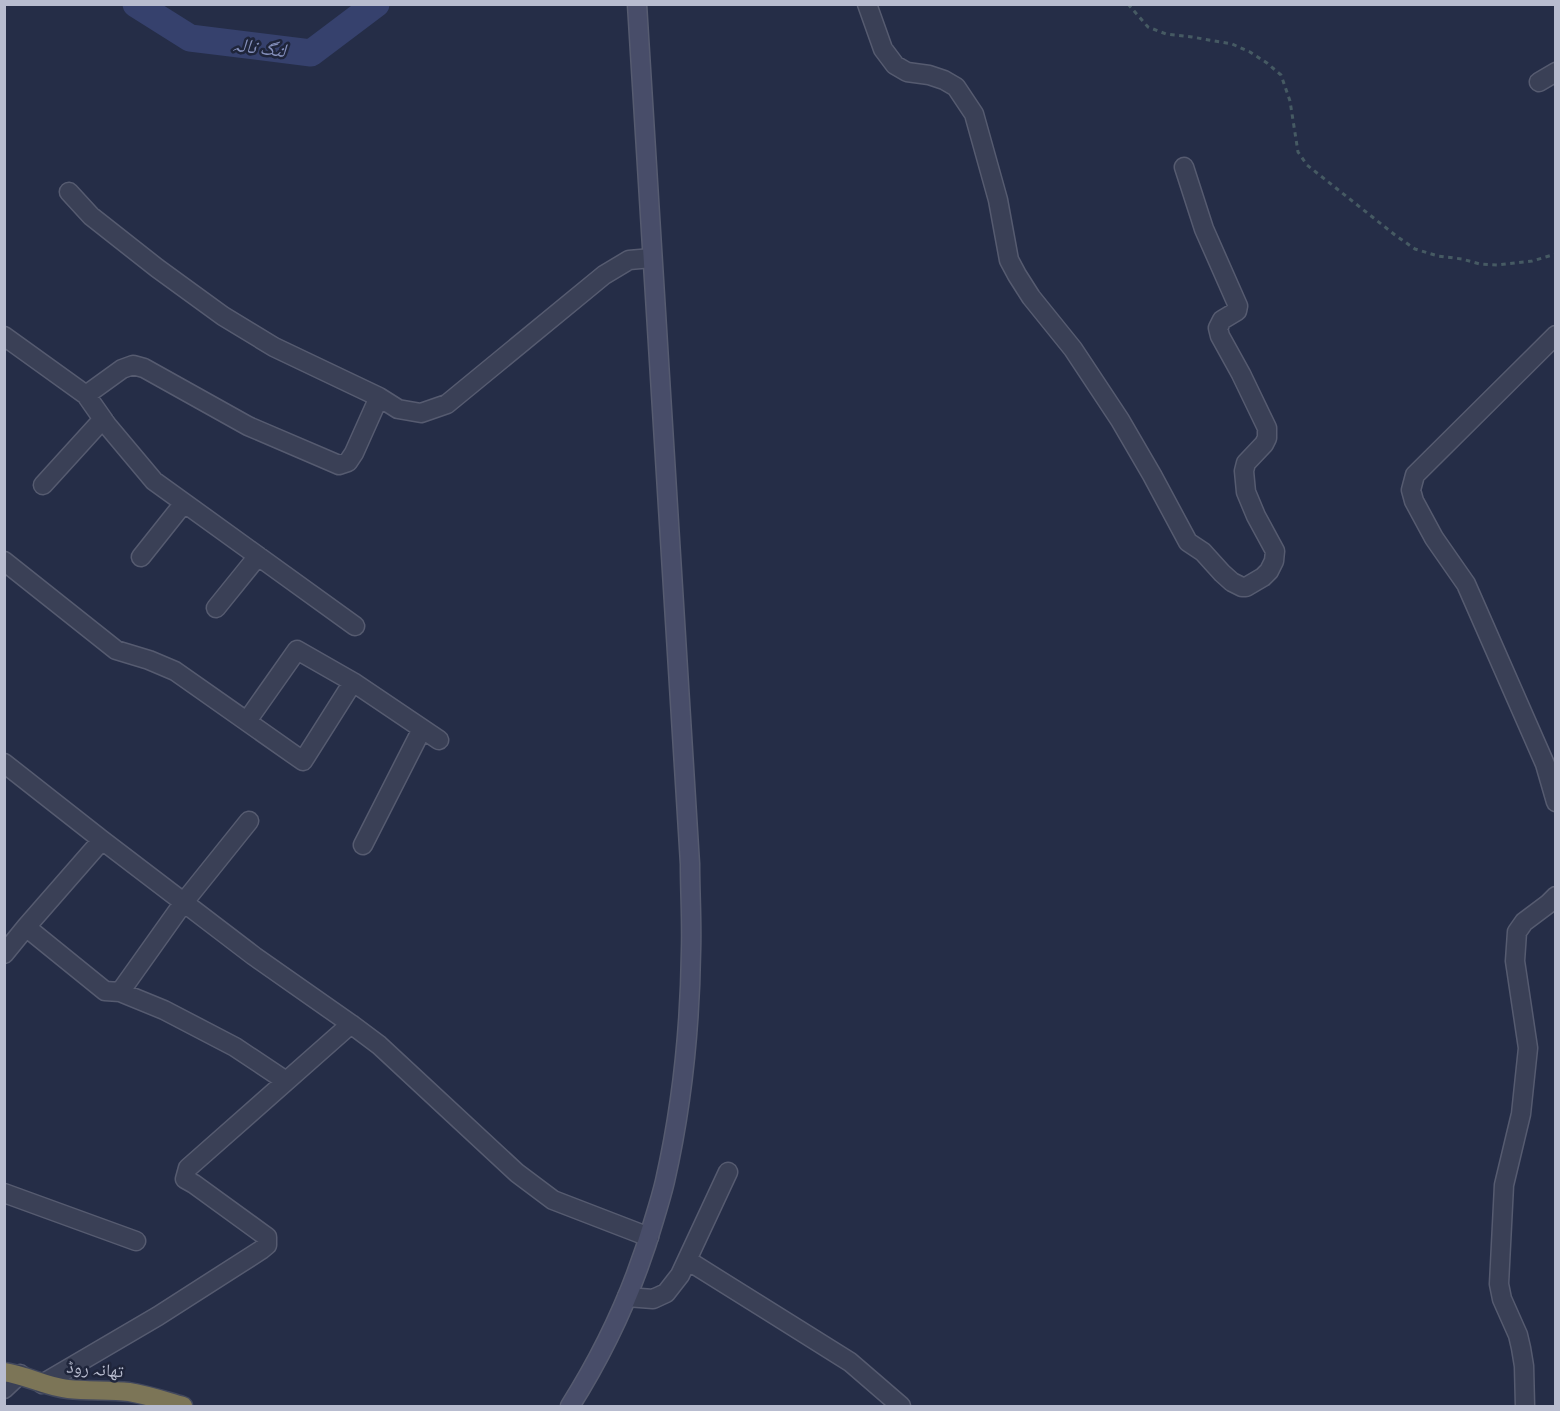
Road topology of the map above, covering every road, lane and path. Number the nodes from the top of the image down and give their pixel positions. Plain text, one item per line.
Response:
1 (637, 4) edge
2 (867, 4) edge
3 (1128, 4) edge
4 (1556, 72) edge
5 (1539, 81) dead end
6 (1184, 166) dead end
7 (69, 192) dead end
8 (1556, 254) edge
9 (652, 258) junction
10 (1556, 335) edge
11 (4, 336) edge
12 (86, 395) junction
13 (378, 397) junction
14 (103, 419) junction
15 (43, 485) dead end
16 (184, 503) junction
17 (258, 556) junction
18 (141, 558) dead end
19 (4, 561) edge
20 (216, 608) dead end
21 (355, 626) dead end
22 (353, 682) junction
23 (247, 721) junction
24 (422, 729) junction
25 (439, 740) dead end
26 (4, 763) edge
27 (1552, 776) edge
28 (1556, 802) edge
29 (249, 821) dead end
30 (102, 840) junction
31 (363, 845) dead end
32 (1556, 896) edge
33 (184, 902) junction
34 (26, 927) junction
35 (4, 954) edge
36 (120, 992) junction
37 (351, 1023) junction
38 (286, 1081) junction
39 (728, 1172) dead end
40 (4, 1193) edge
41 (649, 1237) junction
42 (136, 1241) dead end
43 (687, 1260) junction
44 (627, 1296) junction
45 (12, 1373) edge
46 (42, 1384) junction
47 (4, 1389) edge
48 (183, 1407) edge
49 (570, 1407) edge
50 (901, 1407) edge
51 (1525, 1407) edge

1 - 9 main road
2 - 6 street
3 - 8 path
4 - 5 street
7 - 13 street
9 - 13 street
9 - 41 main road
10 - 27 street
11 - 12 street
12 - 13 street
12 - 14 street
14 - 15 street
14 - 16 street
16 - 17 street
16 - 18 street
17 - 20 street
17 - 21 street
19 - 23 street
22 - 23 street
22 - 23 street
22 - 24 street
24 - 25 street
24 - 31 street
26 - 30 street
27 - 28 street
29 - 33 street
30 - 33 street
30 - 34 street
32 - 51 street
33 - 36 street
33 - 37 street
34 - 35 street
34 - 36 street
36 - 38 street
37 - 38 street
37 - 41 street
38 - 46 street
39 - 43 street
40 - 42 street
41 - 44 main road
43 - 44 street
43 - 50 street
44 - 49 main road
45 - 46 highway, تھانہ روڈ
45 - 47 street
46 - 48 highway, تھانہ روڈ

